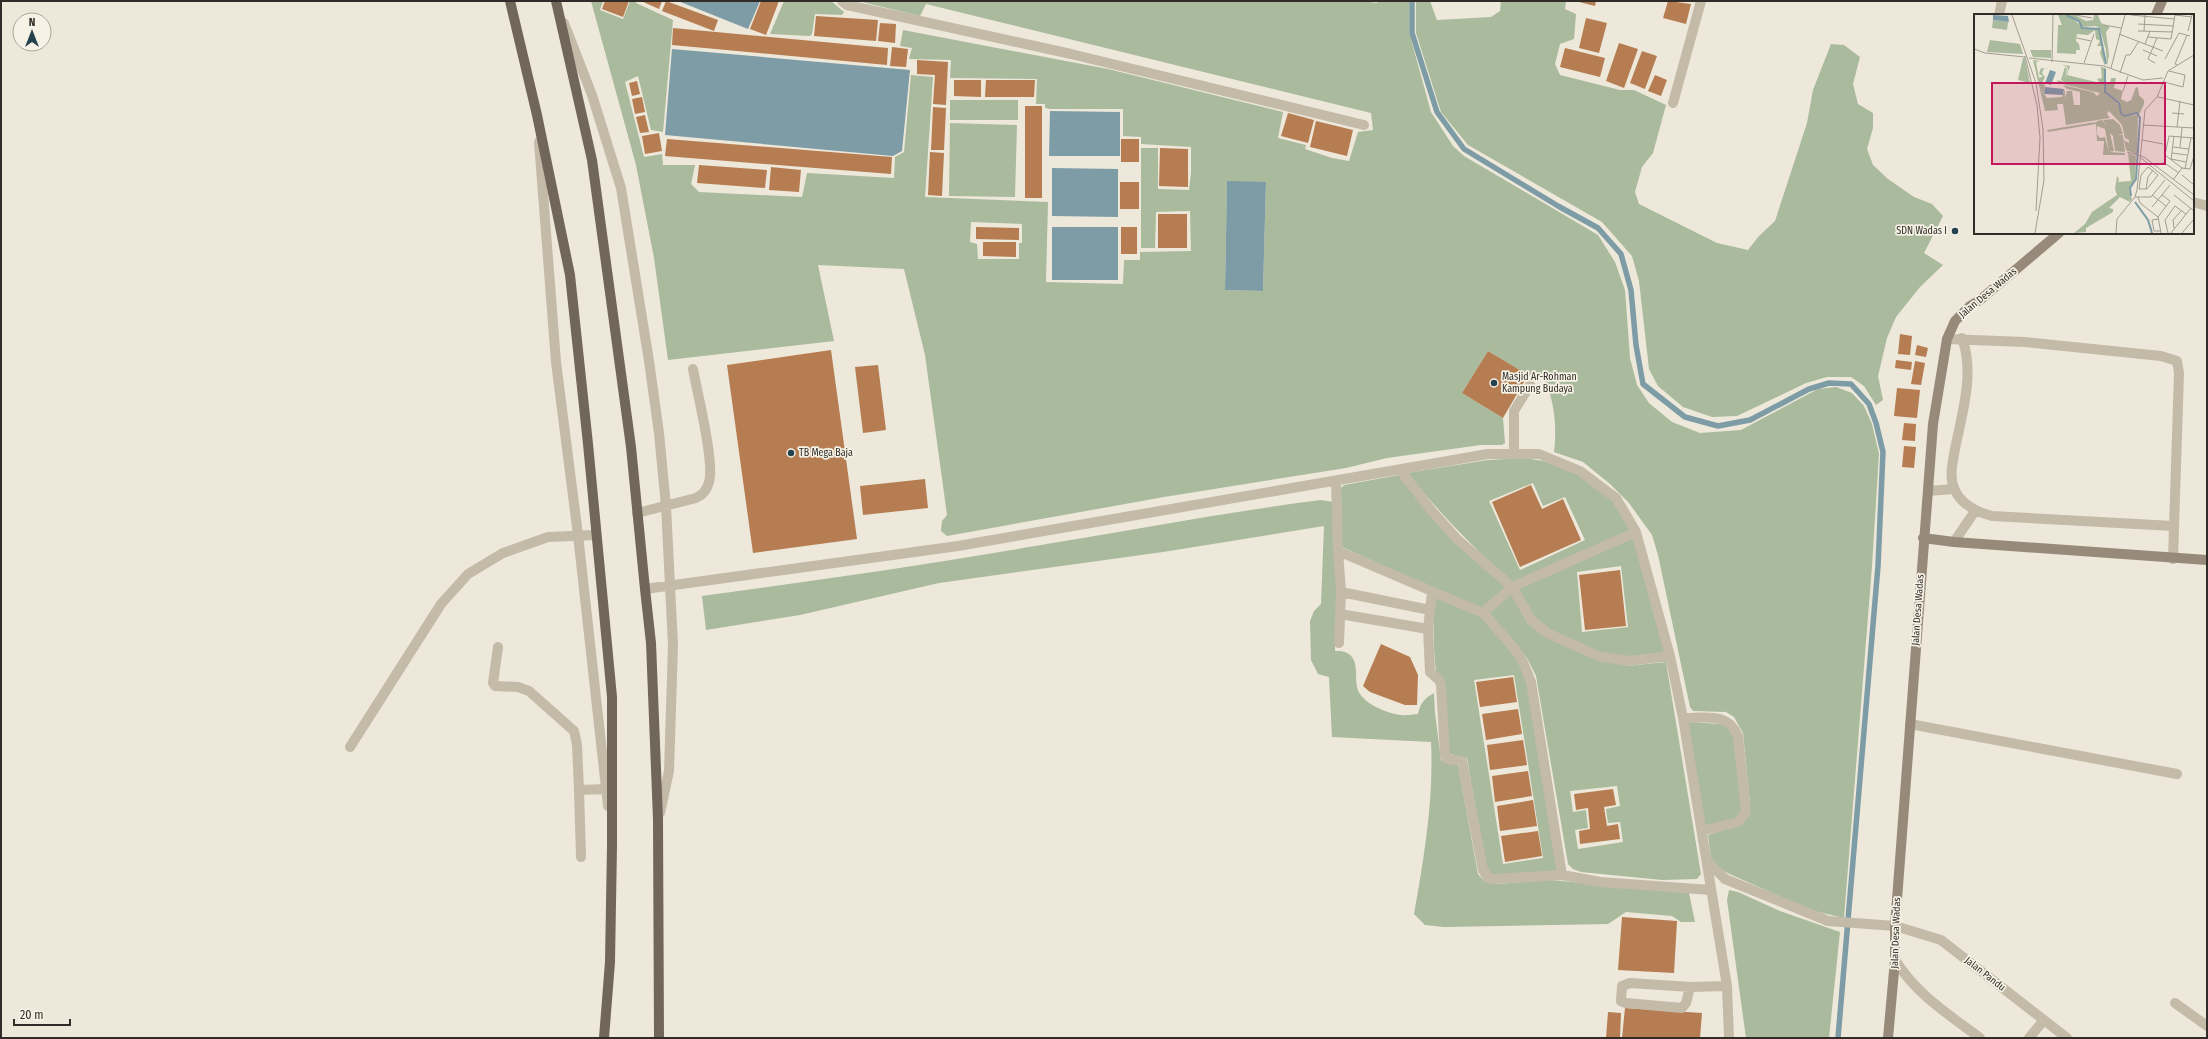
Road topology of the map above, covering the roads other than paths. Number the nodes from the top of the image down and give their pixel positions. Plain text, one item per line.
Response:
1 (510, 1) edge
2 (842, 1) edge
3 (1701, 1) edge
4 (2002, 1) edge
5 (2162, 1) edge
6 (556, 2) edge
7 (1999, 14) edge
8 (2156, 14) edge
9 (1673, 103) dead end
10 (537, 115) junction
11 (1364, 125) dead end
12 (2194, 202) edge
13 (2207, 206) edge
14 (2058, 234) edge
15 (1962, 338) junction
16 (1947, 339) junction
17 (693, 369) dead end
18 (1530, 385) dead end
19 (1514, 454) junction
20 (1400, 470) junction
21 (1336, 482) junction
22 (1954, 489) junction
23 (1928, 491) junction
24 (666, 506) junction
25 (1975, 511) junction
26 (637, 513) junction
27 (2173, 526) junction
28 (1636, 532) junction
29 (578, 535) junction
30 (595, 535) junction
31 (1923, 538) junction
32 (1954, 542) junction
33 (1338, 551) junction
34 (2172, 559) junction
35 (2207, 560) edge
36 (671, 586) junction
37 (1512, 588) junction
38 (645, 589) junction
39 (1341, 592) junction
40 (1432, 592) junction
41 (1430, 610) junction
42 (1483, 613) junction
43 (1340, 614) junction
44 (1428, 630) junction
45 (1339, 643) dead end
46 (498, 647) dead end
47 (1670, 656) junction
48 (1683, 718) junction
49 (1910, 724) junction
50 (350, 747) dead end
51 (2177, 774) dead end
52 (606, 789) junction
53 (579, 790) junction
54 (658, 819) junction
55 (1702, 831) junction
56 (612, 846) junction
57 (581, 857) dead end
58 (1708, 862) junction
59 (1562, 874) junction
60 (1711, 890) junction
61 (1895, 926) junction
62 (1895, 960) junction
63 (1727, 986) junction
64 (1690, 987) junction
65 (2175, 1003) dead end
66 (2044, 1020) junction
67 (2207, 1026) edge
68 (604, 1038) edge
69 (659, 1038) edge
70 (1729, 1038) edge
71 (1888, 1038) edge
72 (1980, 1038) edge
73 (2029, 1038) edge
74 (2068, 1038) edge

1 - 10 main road
2 - 11 street
3 - 9 street
4 - 7 street
5 - 8 main road
6 - 24 street
6 - 26 main road
10 - 29 street
10 - 30 main road
12 - 13 street
14 - 16 main road, Jalan Desa Wadas
15 - 16 street
15 - 22 street
15 - 27 street
16 - 23 main road, Jalan Desa Wadas
17 - 24 street
18 - 19 street
19 - 20 street
19 - 28 street
20 - 21 street
20 - 37 street
21 - 33 street
21 - 36 street
22 - 23 street
22 - 25 street
23 - 31 main road, Jalan Desa Wadas
24 - 26 street
24 - 36 street
25 - 27 street
25 - 32 street
26 - 38 main road
27 - 34 street
28 - 37 street
28 - 47 street
29 - 30 street
29 - 50 street
29 - 52 street
30 - 56 main road
31 - 32 main road
31 - 49 main road, Jalan Desa Wadas
32 - 34 main road
33 - 39 street
33 - 40 street
34 - 35 main road
36 - 38 street
36 - 54 street
37 - 42 street
37 - 47 street
38 - 54 main road
39 - 41 street
39 - 43 street
40 - 41 street
40 - 42 street
41 - 44 street
42 - 59 street
43 - 44 street
43 - 45 street
44 - 59 street
46 - 53 street
47 - 48 street
48 - 55 street
48 - 55 street
49 - 51 street
49 - 61 main road, Jalan Desa Wadas
52 - 53 street
52 - 56 street
53 - 57 street
54 - 69 main road
55 - 58 street
56 - 68 main road
58 - 60 street
58 - 61 street, Jalan Pandu
59 - 60 street
60 - 63 street
61 - 62 main road, Jalan Desa Wadas
61 - 66 street, Jalan Pandu
62 - 71 main road, Jalan Desa Wadas
62 - 72 street
63 - 64 street
63 - 70 street
64 - 64 street
65 - 67 street
66 - 73 street
66 - 74 street, Jalan Pandu

